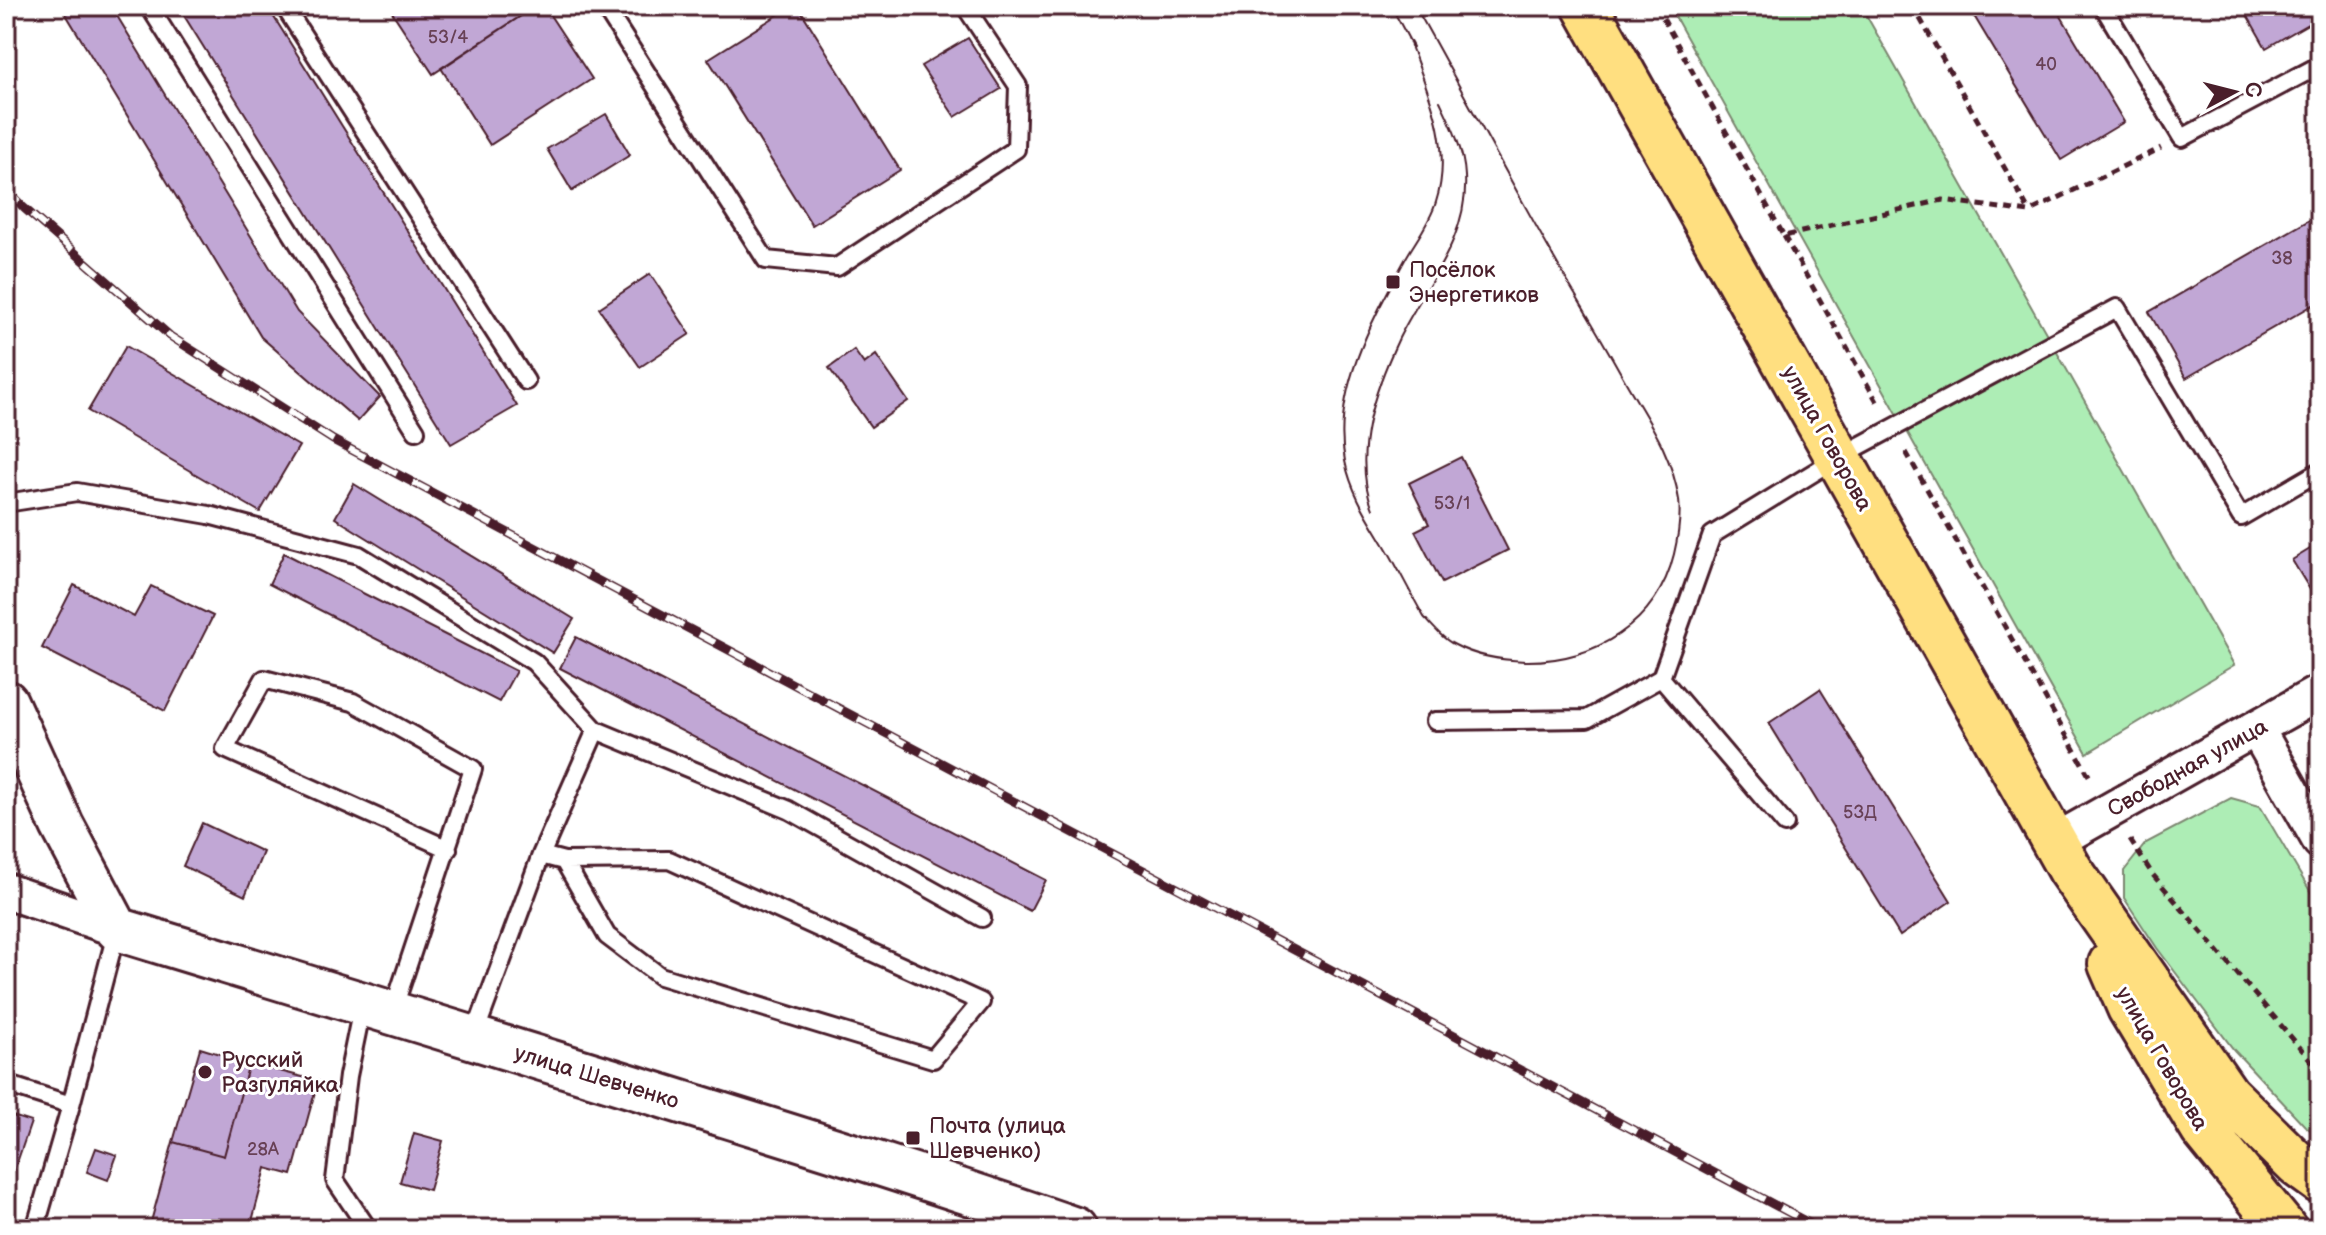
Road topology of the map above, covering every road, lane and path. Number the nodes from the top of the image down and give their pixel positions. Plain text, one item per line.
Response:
1 (149, 6) edge
2 (284, 6) edge
3 (965, 6) edge
4 (1585, 6) edge
5 (1656, 6) edge
6 (1913, 6) edge
7 (2103, 6) edge
8 (611, 8) edge
9 (2320, 65) edge
10 (2182, 138) junction
11 (2029, 212) junction
12 (1784, 236) junction
13 (526, 381) dead end
14 (1892, 428) junction
15 (416, 431) dead end
16 (1839, 457) junction
17 (2320, 471) edge
18 (6, 503) edge
19 (1661, 678) junction
20 (2320, 692) edge
21 (6, 702) edge
22 (1435, 721) dead end
23 (2256, 728) junction
24 (596, 730) junction
25 (2111, 810) junction
26 (1785, 824) dead end
27 (2320, 841) edge
28 (448, 849) junction
29 (541, 855) junction
30 (2062, 856) junction
31 (564, 861) junction
32 (6, 891) edge
33 (982, 918) dead end
34 (117, 929) junction
35 (378, 1007) junction
36 (473, 1037) junction
37 (2320, 1071) edge
38 (6, 1084) edge
39 (71, 1105) junction
40 (2320, 1181) edge
41 (1069, 1228) edge
42 (35, 1229) edge
43 (368, 1229) edge
44 (2284, 1229) edge

1 - 15 lane
2 - 13 lane
3 - 8 lane
4 - 16 main road, улица Говорова
5 - 12 path
6 - 11 path
7 - 10 lane
9 - 10 lane
10 - 11 path
11 - 12 path
12 - 14 path
14 - 16 lane
14 - 17 lane
14 - 25 path
16 - 19 lane
16 - 30 main road, улица Говорова
18 - 24 lane
19 - 22 lane
19 - 26 lane
20 - 23 street, Свободная улица
21 - 34 street
23 - 25 street, Свободная улица
23 - 27 street
24 - 29 lane
24 - 33 lane
25 - 30 street, Свободная улица
25 - 37 path
28 - 28 lane
28 - 35 lane
29 - 31 lane
29 - 36 lane
30 - 40 main road, улица Говорова
30 - 44 main road, улица Говорова
31 - 31 lane
32 - 34 street, улица Шевченко
34 - 35 street, улица Шевченко
34 - 39 lane
35 - 36 street, улица Шевченко
35 - 43 lane
36 - 41 street, улица Шевченко
38 - 39 lane
39 - 42 lane

